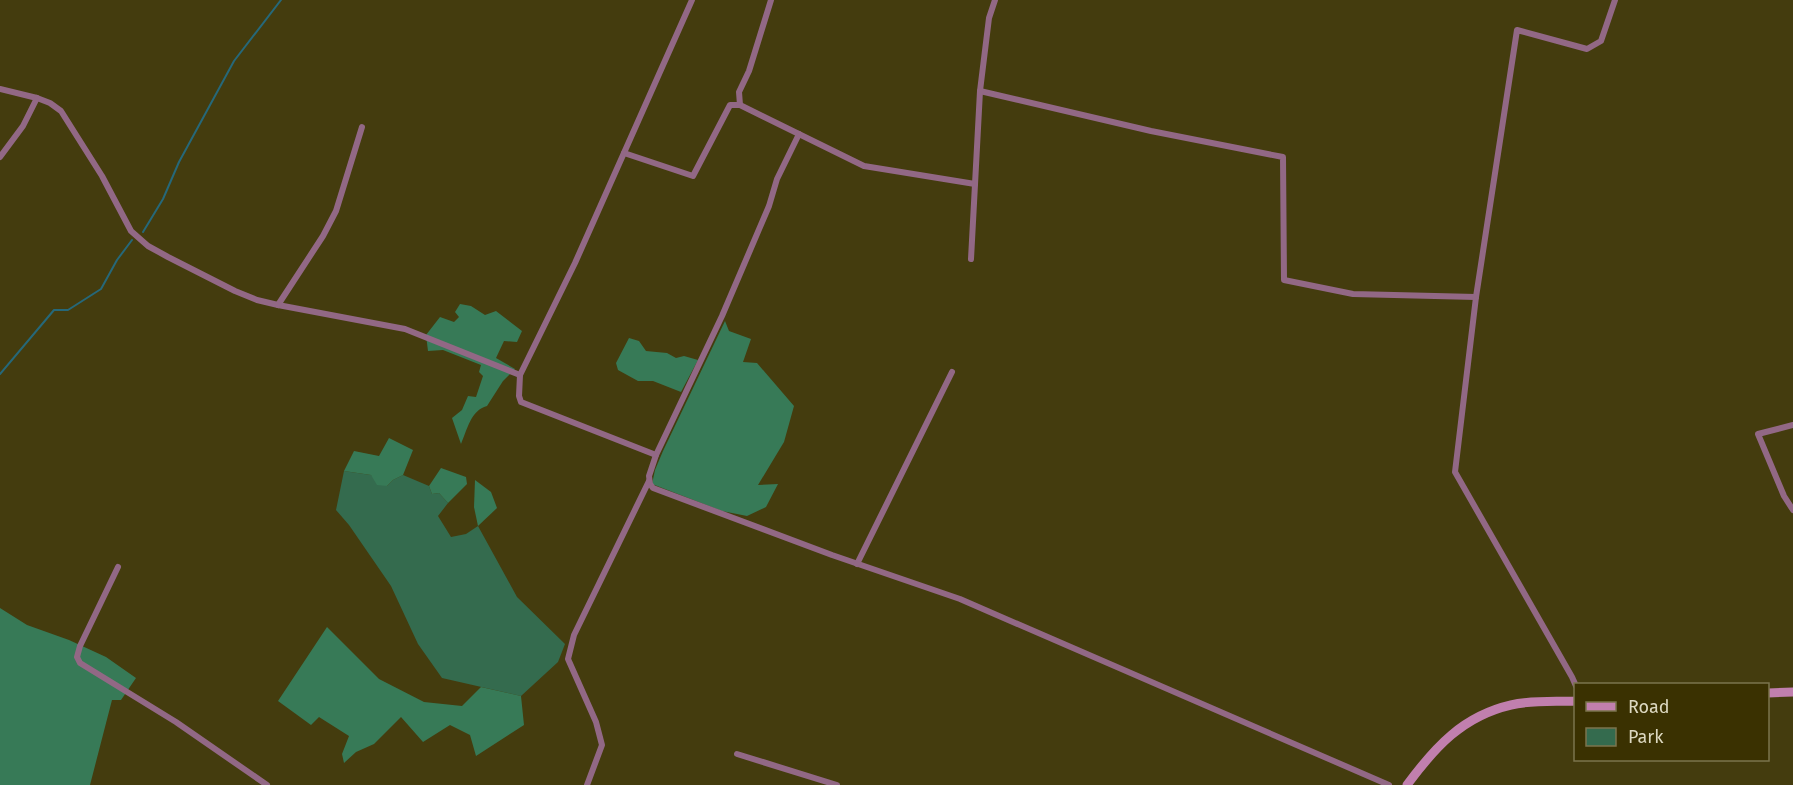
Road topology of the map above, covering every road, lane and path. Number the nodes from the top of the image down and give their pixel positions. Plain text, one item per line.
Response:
1 (692, 0) edge
2 (771, 0) edge
3 (995, 0) edge
4 (1615, 0) edge
5 (0, 89) edge
6 (980, 91) junction
7 (37, 98) junction
8 (740, 105) junction
9 (362, 127) dead end
10 (798, 134) junction
11 (624, 153) junction
12 (0, 157) edge
13 (975, 184) junction
14 (971, 259) dead end
15 (1476, 297) junction
16 (278, 305) junction
17 (952, 372) dead end
18 (520, 375) junction
19 (1793, 425) edge
20 (656, 455) junction
21 (649, 481) junction
22 (1793, 510) edge
23 (856, 564) junction
24 (118, 567) dead end
25 (1574, 684) edge
26 (1793, 692) edge
27 (1769, 693) edge
28 (1574, 701) edge
29 (737, 754) dead end
30 (267, 785) edge
31 (587, 785) edge
32 (837, 785) edge
33 (1389, 785) edge
34 (1407, 785) edge

1 - 11 street
2 - 8 street
3 - 6 street
4 - 15 street
5 - 7 street
6 - 13 street
6 - 15 street
7 - 12 street
7 - 16 street
8 - 10 street
8 - 11 street
9 - 16 street
10 - 13 street
10 - 20 street
11 - 18 street
13 - 14 street
15 - 25 street
16 - 18 street
17 - 23 street
18 - 20 street
19 - 22 street
20 - 21 street
21 - 23 street
21 - 31 street
23 - 33 street
24 - 30 street
26 - 27 street
28 - 34 street
29 - 32 street

